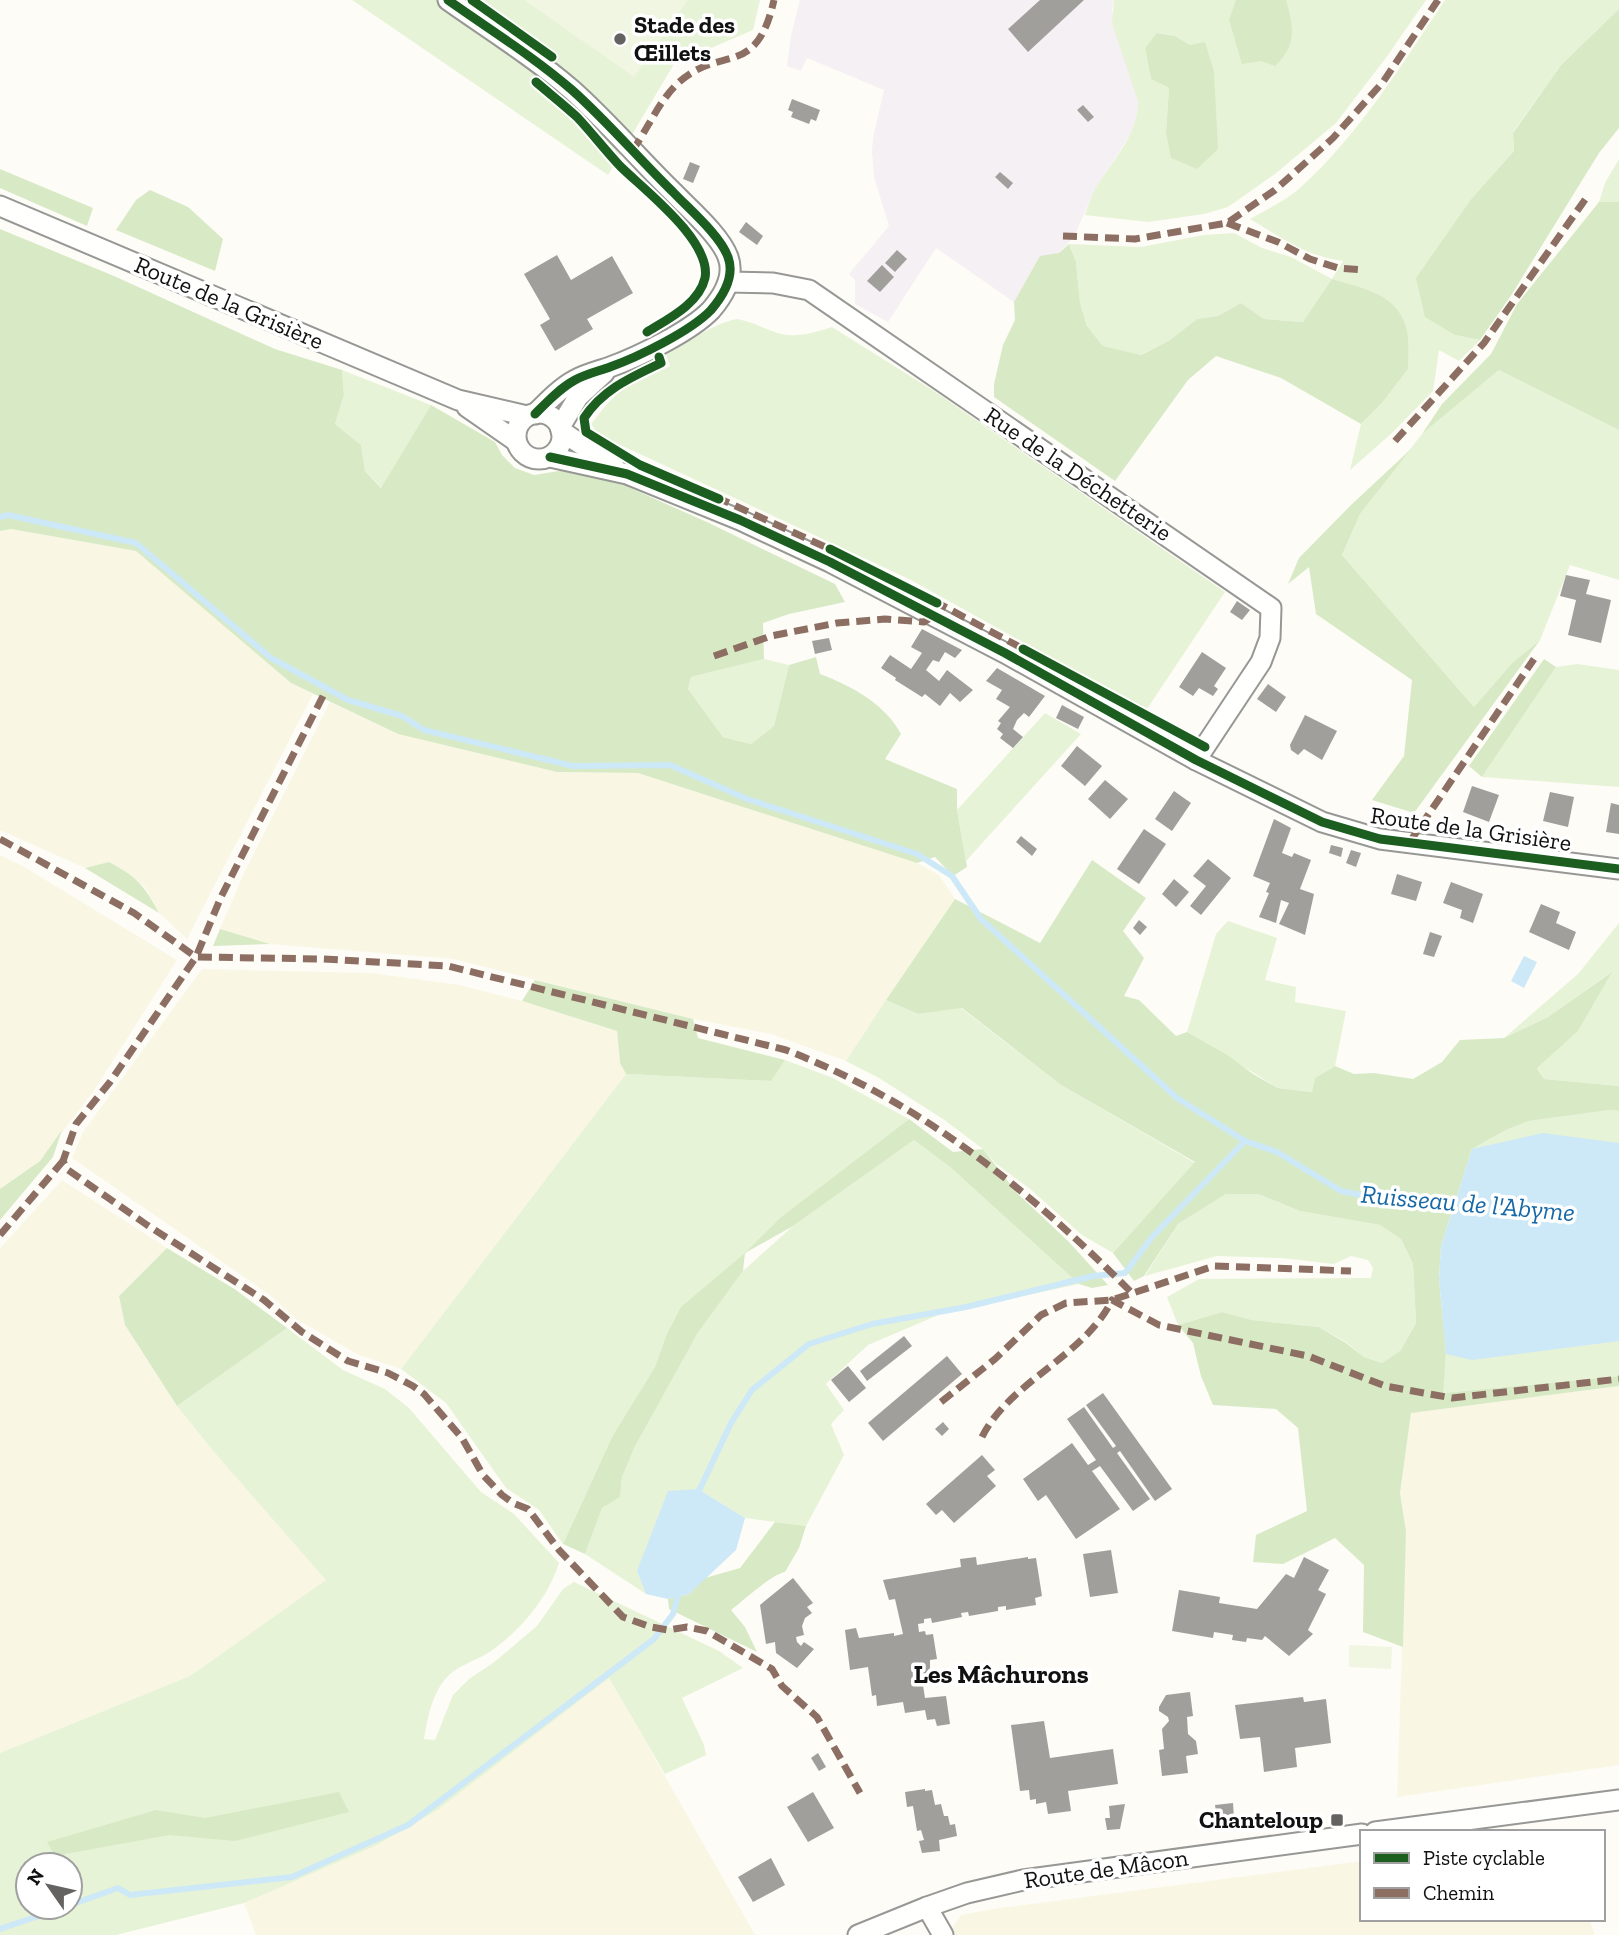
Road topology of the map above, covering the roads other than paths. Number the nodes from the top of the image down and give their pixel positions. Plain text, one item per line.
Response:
1 (448, 0) edge
2 (0, 206) edge
3 (728, 282) junction
4 (613, 366) junction
5 (458, 400) junction
6 (531, 415) junction
7 (560, 429) junction
8 (516, 441) junction
9 (550, 457) junction
10 (627, 474) junction
11 (1196, 760) junction
12 (1619, 869) edge
13 (1619, 1800) edge
14 (1390, 1830) edge
15 (1360, 1834) edge
16 (927, 1907) junction
17 (858, 1935) edge
18 (943, 1935) edge

1 - 3 street
2 - 5 street, Route de la Grisière
3 - 4 street
3 - 11 street, Rue de la Déchetterie
4 - 6 street
4 - 7 street
5 - 6 street, Route de la Grisière
5 - 8 street, Route de la Grisière
6 - 7 street, Route de la Grisière
6 - 8 street
7 - 9 street
7 - 10 street, Route de la Grisière
8 - 9 street, Route de la Grisière
9 - 10 street, Route de la Grisière
10 - 11 street, Route de la Grisière
11 - 12 street, Route de la Grisière
13 - 14 street
15 - 16 street, Route de Mâcon
16 - 17 street, Route de Mâcon
16 - 18 street

